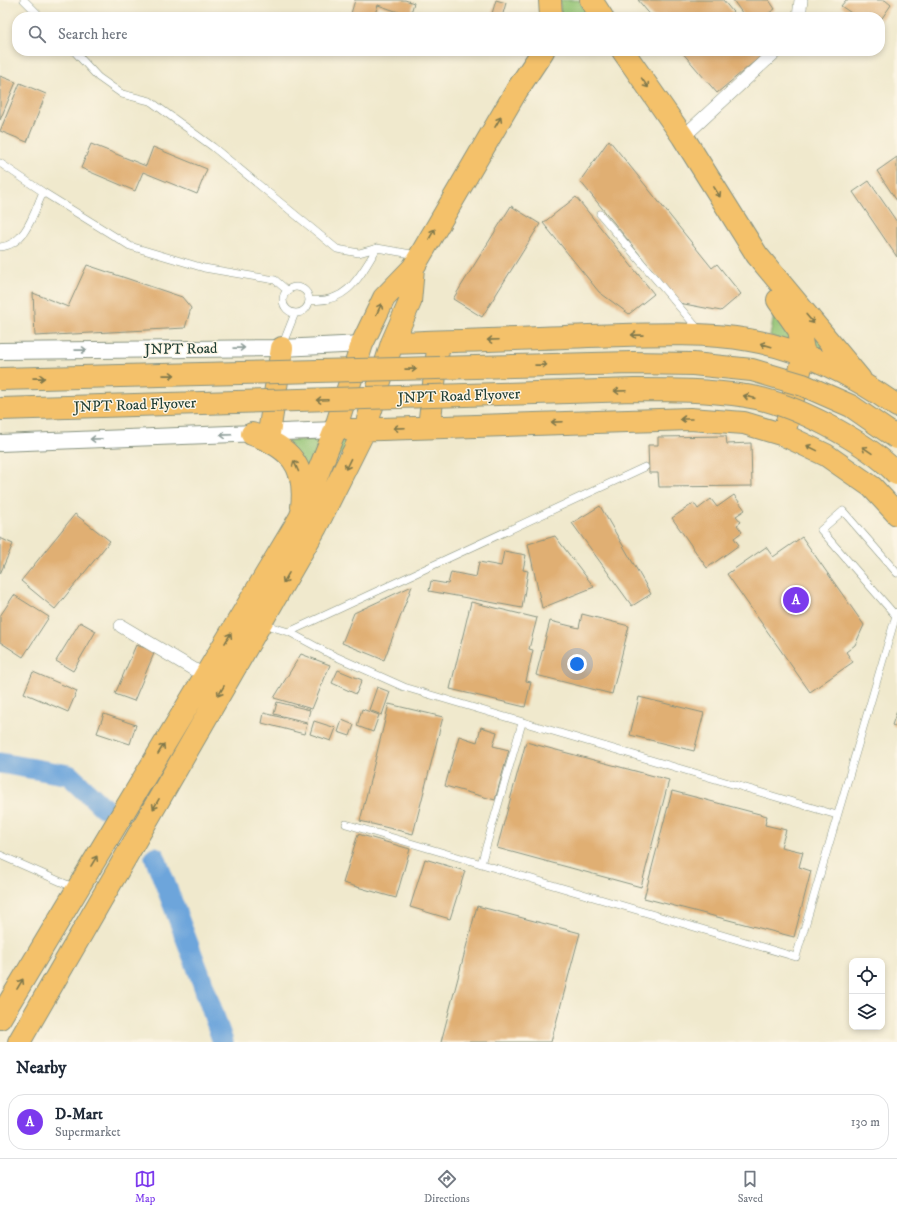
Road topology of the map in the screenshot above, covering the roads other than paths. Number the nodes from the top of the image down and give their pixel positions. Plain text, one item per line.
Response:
1 (24, 0) edge
2 (550, 0) edge
3 (591, 0) edge
4 (800, 0) edge
5 (36, 12) edge
6 (551, 12) edge
7 (599, 12) edge
8 (799, 12) edge
9 (79, 56) edge
10 (539, 56) edge
11 (625, 56) edge
12 (771, 56) edge
13 (683, 137) junction
14 (0, 163) edge
15 (43, 192) junction
16 (600, 214) dead end
17 (0, 247) edge
18 (377, 248) junction
19 (757, 255) junction
20 (416, 262) junction
21 (288, 291) junction
22 (309, 300) junction
23 (295, 313) junction
24 (705, 336) junction
25 (439, 342) junction
26 (392, 343) junction
27 (362, 344) junction
28 (282, 348) junction
29 (0, 351) edge
30 (804, 356) junction
31 (0, 379) edge
32 (863, 383) junction
33 (896, 404) edge
34 (0, 409) edge
35 (429, 427) junction
36 (365, 429) junction
37 (335, 430) junction
38 (261, 433) junction
39 (784, 435) junction
40 (897, 438) edge
41 (0, 443) edge
42 (645, 467) dead end
43 (897, 474) edge
44 (897, 514) edge
45 (300, 518) junction
46 (897, 574) edge
47 (896, 614) edge
48 (260, 623) junction
49 (121, 626) dead end
50 (289, 632) junction
51 (205, 676) junction
52 (522, 723) junction
53 (837, 815) junction
54 (346, 824) dead end
55 (0, 855) edge
56 (481, 864) junction
57 (77, 889) junction
58 (0, 1018) edge
59 (19, 1042) edge

1 - 5 lane
2 - 6 highway
3 - 7 highway
4 - 8 street
9 - 18 lane
20 -> 10 highway
11 -> 13 highway
12 - 13 street
13 -> 19 highway
14 - 15 lane
15 - 17 lane
15 - 21 lane
16 - 24 lane
18 - 20 lane
18 - 22 lane
19 - 30 highway
19 -> 32 highway
20 - 26 highway
27 -> 20 highway
21 - 22 lane
21 - 23 lane
22 - 23 lane
23 - 28 lane
24 -> 25 highway
30 -> 24 highway
25 - 26 highway
25 - 35 highway
26 - 36 highway
27 - 28 street, JNPT Road
27 - 37 highway
29 -> 28 street, JNPT Road
28 - 38 highway
30 - 32 highway
30 - 39 highway
31 -> 40 highway, JNPT Road Flyover, bridge
32 - 33 highway
43 -> 34 highway, JNPT Road Flyover, bridge
35 -> 36 highway
39 -> 35 highway
36 - 37 highway
36 -> 48 highway
37 - 38 street
37 - 45 highway
38 -> 41 street
45 -> 38 highway
44 -> 39 highway
42 - 50 lane
51 -> 45 highway
46 - 47 lane
47 - 53 lane
48 - 50 lane
48 -> 59 highway
49 - 51 street
50 - 52 lane
57 -> 51 highway
52 - 53 lane
52 - 56 lane
53 - 56 lane
54 - 56 lane
55 - 57 lane
58 -> 57 highway

